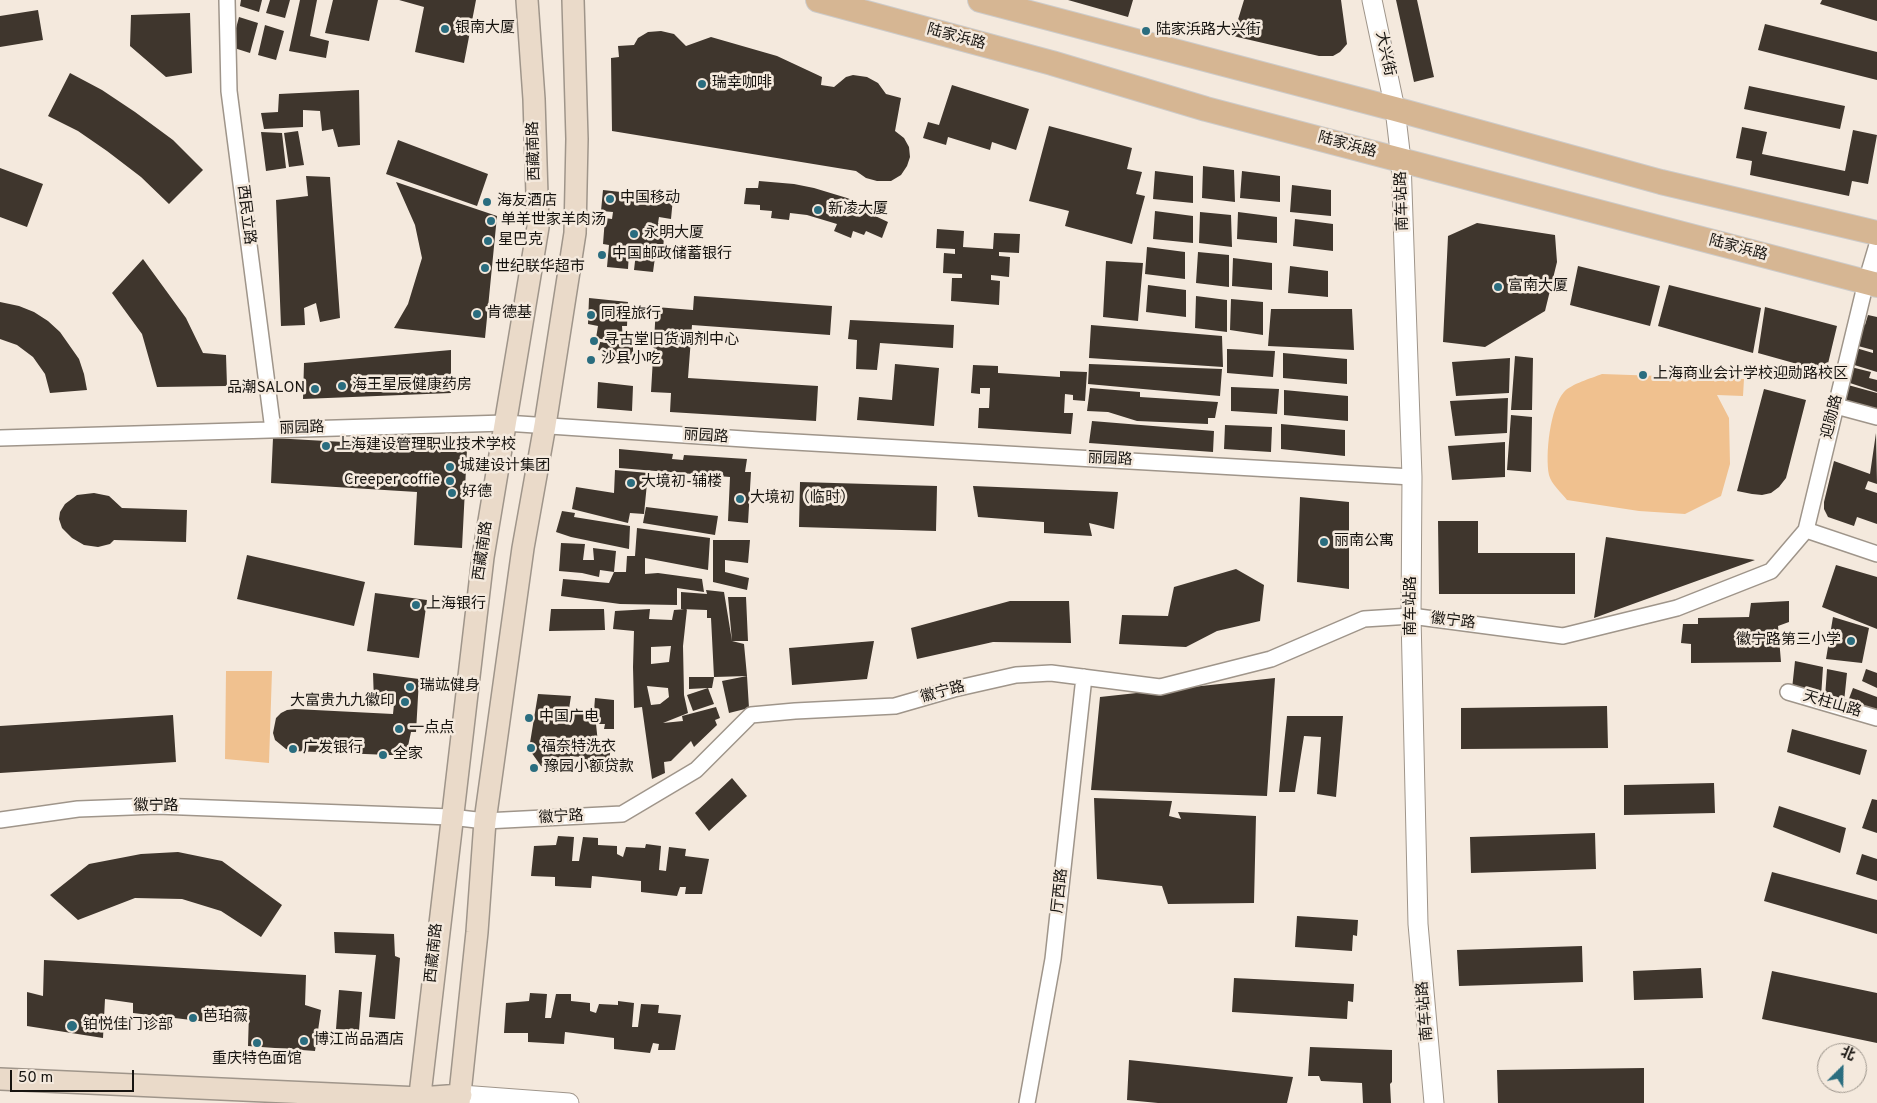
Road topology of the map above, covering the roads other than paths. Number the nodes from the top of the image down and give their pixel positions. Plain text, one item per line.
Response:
1 (227, 0) edge
2 (527, 0) edge
3 (573, 0) edge
4 (818, 0) edge
5 (980, 0) edge
6 (1372, 0) edge
7 (1395, 109) junction
8 (1401, 160) junction
9 (1877, 233) edge
10 (1877, 245) edge
11 (1871, 284) edge
12 (1836, 406) junction
13 (1877, 417) edge
14 (505, 423) junction
15 (545, 425) junction
16 (273, 430) junction
17 (0, 438) edge
18 (1412, 477) junction
19 (1806, 530) junction
20 (1877, 554) edge
21 (1411, 616) junction
22 (1084, 677) junction
23 (1788, 692) dead end
24 (1877, 718) edge
25 (451, 817) junction
26 (0, 820) edge
27 (485, 820) junction
28 (0, 1079) edge
29 (460, 1099) edge
30 (419, 1101) edge
31 (569, 1103) edge
32 (1027, 1103) edge
33 (1434, 1103) edge

1 - 16 street, 西民立路
2 - 14 main road, 西藏南路
3 - 15 main road
4 - 8 main road, 陆家浜路
5 - 7 main road
6 - 7 street, 大兴街
7 - 8 street, 南车站路
7 - 9 main road
8 - 11 main road, 陆家浜路
8 - 18 street, 南车站路
10 - 11 street, 迎勋路
11 - 12 street, 迎勋路
12 - 13 street
12 - 19 street, 迎勋路
14 - 15 street, 丽园路
14 - 16 street, 丽园路
14 - 25 main road, 西藏南路
15 - 18 street, 丽园路
15 - 27 main road
16 - 17 street, 丽园路
18 - 21 street, 南车站路
19 - 20 street
19 - 21 street, 徽宁路
21 - 22 street, 徽宁路
21 - 33 street, 南车站路
22 - 27 street, 徽宁路
22 - 32 street, 厅西路
23 - 24 street, 天柱山路
25 - 26 street, 徽宁路
25 - 27 street, 徽宁路
25 - 30 main road, 西藏南路
27 - 29 main road
28 - 30 main road
29 - 30 main road
29 - 31 street

